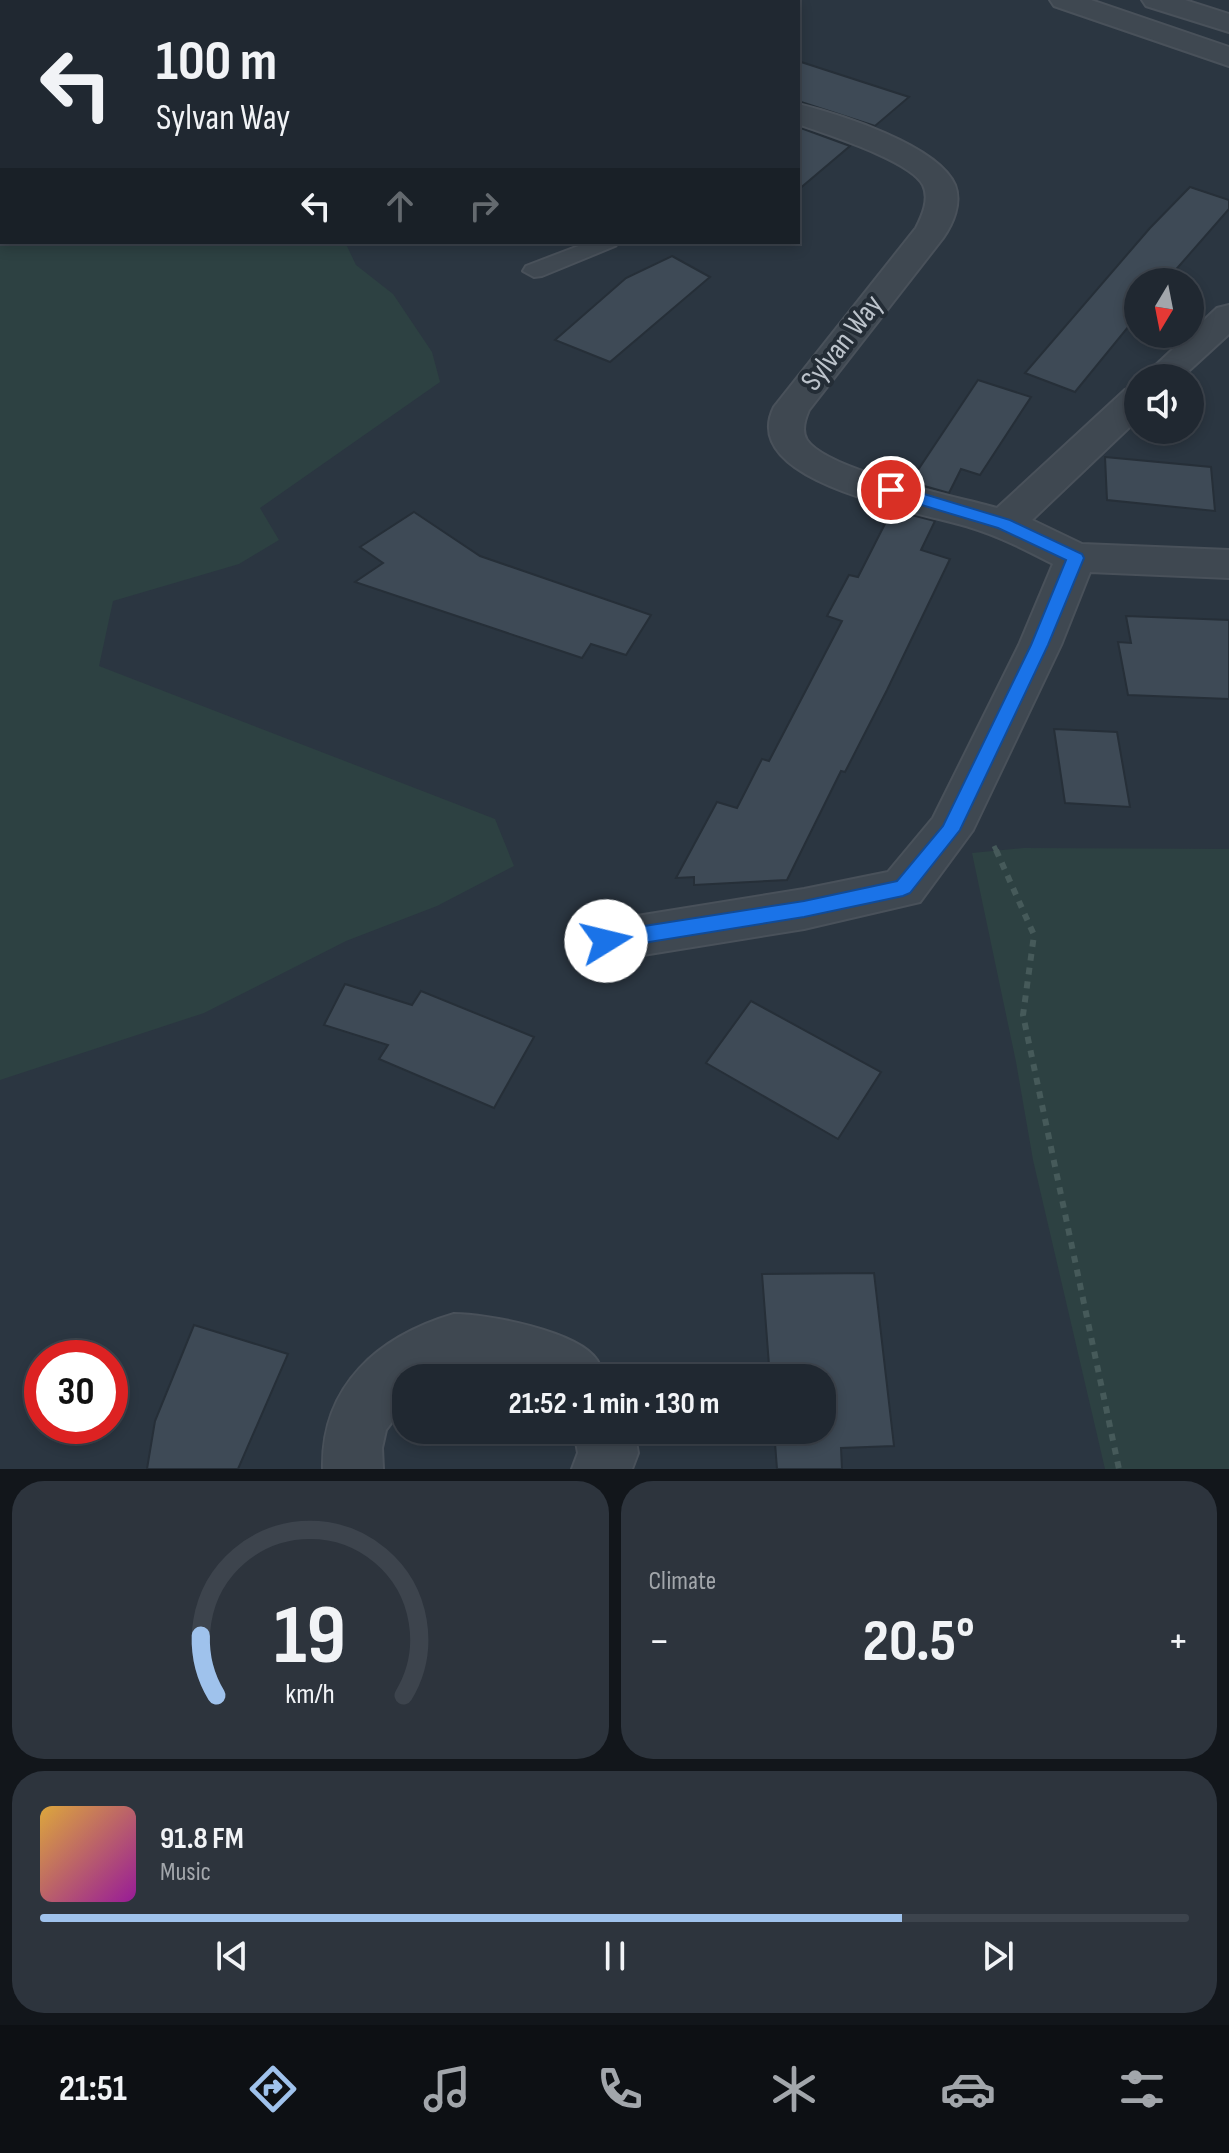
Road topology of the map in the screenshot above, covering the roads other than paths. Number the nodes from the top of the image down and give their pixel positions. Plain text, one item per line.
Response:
1 (1064, 0) edge
2 (1156, 0) edge
3 (1229, 23) edge
4 (1229, 57) edge
5 (800, 114) edge
6 (603, 244) edge
7 (534, 271) dead end
8 (1229, 315) edge
9 (1175, 364) edge
10 (1124, 411) edge
11 (1004, 524) junction
12 (1076, 558) junction
13 (1229, 564) edge
14 (606, 941) dead end
15 (406, 1364) edge
16 (554, 1364) edge
17 (392, 1376) edge
18 (606, 1444) edge
19 (353, 1469) edge
20 (602, 1469) edge

1 - 4 street
2 - 3 street
5 - 11 street, Sylvan Way
6 - 7 lane
8 - 9 street
10 - 11 street
11 - 12 street, Sylvan Way
12 - 13 street
12 - 14 street
15 - 16 street
17 - 19 street
18 - 20 street

